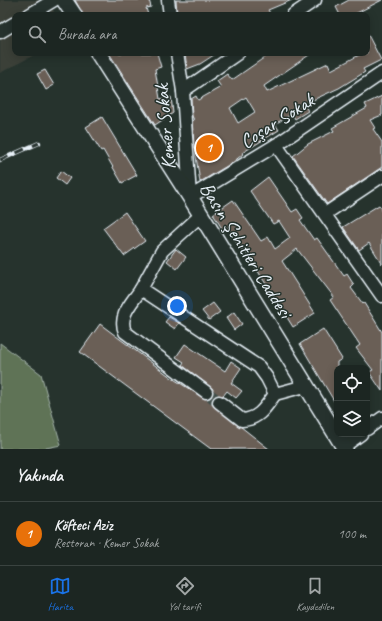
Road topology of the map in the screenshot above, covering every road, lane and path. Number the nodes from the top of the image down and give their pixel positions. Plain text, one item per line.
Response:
1 (54, 0) edge
2 (64, 0) edge
3 (168, 0) edge
4 (315, 0) edge
5 (34, 12) edge
6 (72, 12) edge
7 (170, 12) edge
8 (297, 12) edge
9 (12, 25) edge
10 (0, 32) edge
11 (100, 56) edge
12 (177, 56) edge
13 (234, 56) edge
14 (382, 73) edge
15 (183, 91) junction
16 (276, 146) junction
17 (382, 176) edge
18 (190, 197) junction
19 (325, 214) junction
20 (201, 215) junction
21 (141, 289) junction
22 (380, 290) edge
23 (305, 386) junction
24 (206, 392) tunnel mouth
25 (275, 394) junction
26 (219, 402) tunnel mouth
27 (382, 418) edge
28 (370, 427) edge
29 (357, 437) edge
30 (344, 448) edge

1 - 5 street
2 - 6 main road
3 - 7 street
4 - 8 street
9 - 10 street
11 - 18 main road, Basın Şehitleri Caddesi
12 - 15 street, Kemer Sokak
13 - 15 street
14 - 16 street, Coşar Sokak
15 - 18 street, Kemer Sokak
16 - 18 street, Coşar Sokak
16 - 19 street
17 - 19 street
18 - 20 main road, Basın Şehitleri Caddesi
19 - 22 street
20 - 21 street
20 - 23 main road, Basın Şehitleri Caddesi
21 - 24 street
21 - 25 street
23 - 25 street
23 - 30 main road, Basın Şehitleri Caddesi
25 - 26 street
27 - 28 street
29 - 30 street

